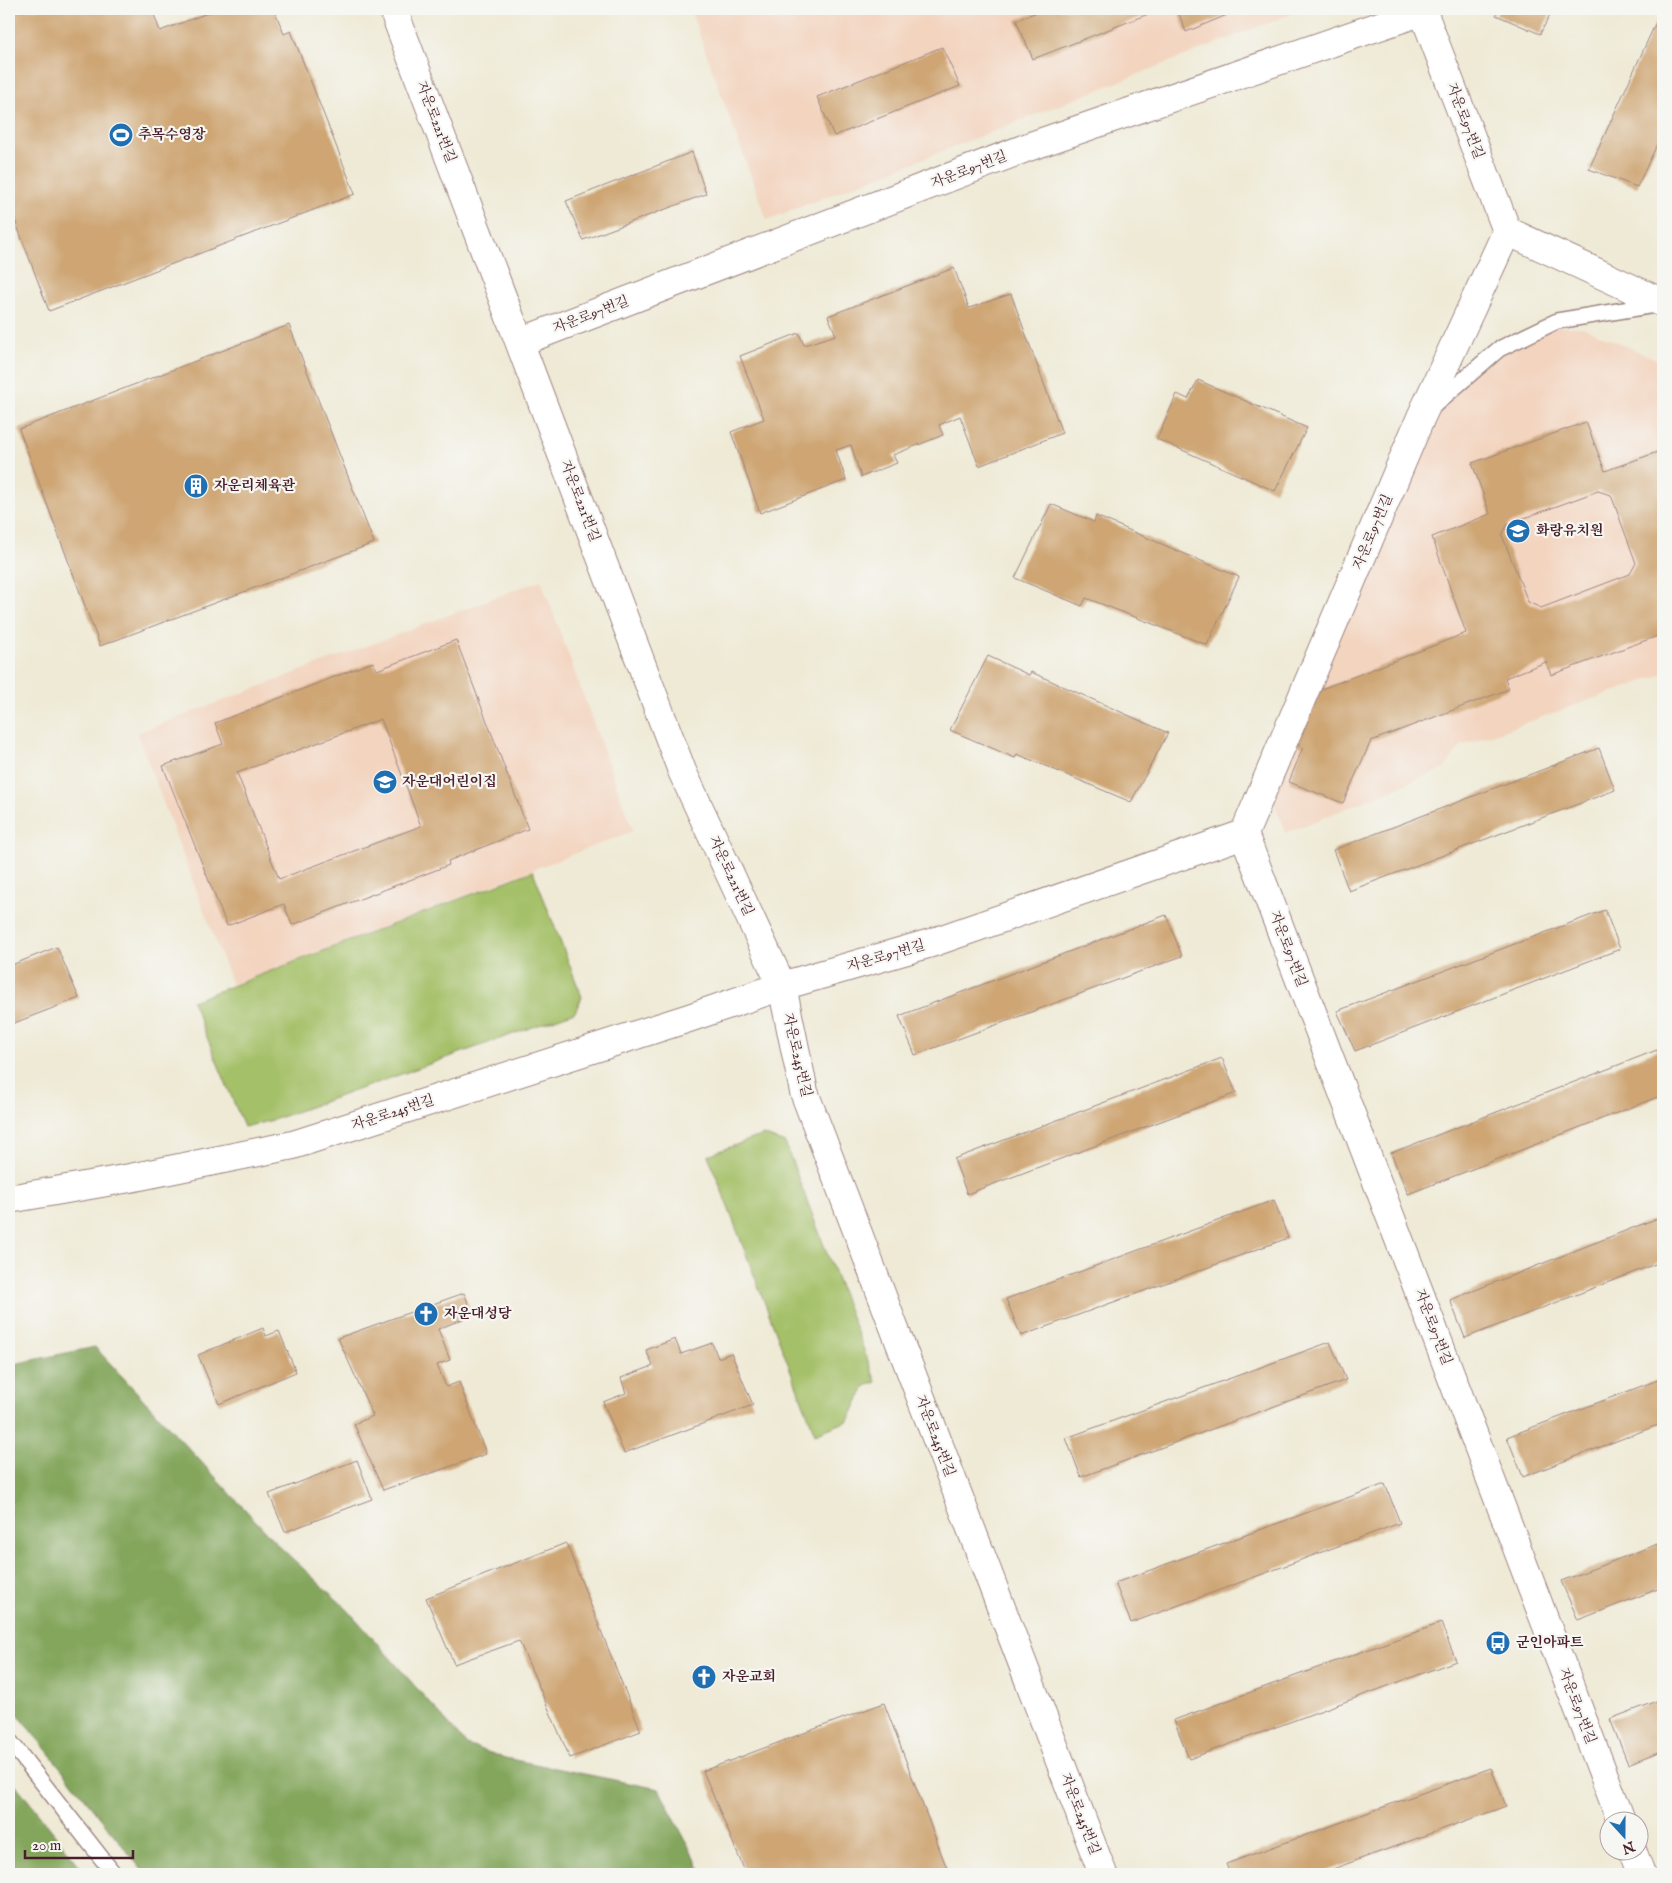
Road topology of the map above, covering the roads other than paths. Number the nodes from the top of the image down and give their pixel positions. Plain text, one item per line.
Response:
1 (393, 9) edge
2 (1423, 10) edge
3 (1507, 231) junction
4 (1663, 304) edge
5 (520, 342) junction
6 (1421, 417) junction
7 (1244, 834) junction
8 (782, 986) junction
9 (9, 1199) edge
10 (9, 1740) edge
11 (1617, 1810) edge
12 (1636, 1860) edge
13 (114, 1874) edge
14 (1103, 1874) edge
15 (1641, 1874) edge

1 - 5 street, 자운로221번길
2 - 3 street, 자운로97번길
2 - 5 street, 자운로97번길
3 - 4 street
3 - 6 street, 자운로97번길
4 - 6 lane
5 - 8 street, 자운로221번길
6 - 7 street, 자운로97번길
7 - 8 street, 자운로97번길
7 - 11 street, 자운로97번길
8 - 9 street, 자운로245번길
8 - 14 street, 자운로245번길
10 - 13 lane
12 - 15 street

